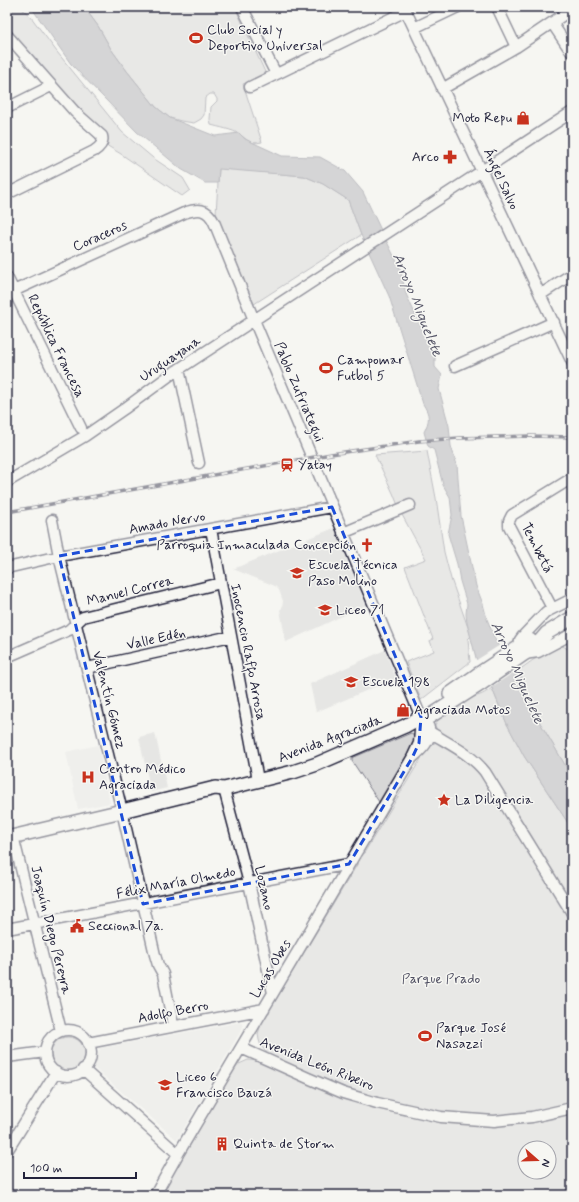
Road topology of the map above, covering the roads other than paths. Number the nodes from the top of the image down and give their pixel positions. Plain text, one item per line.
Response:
1 (242, 7) edge
2 (458, 7) edge
3 (497, 7) edge
4 (405, 9) edge
5 (572, 9) edge
6 (552, 22) junction
7 (414, 28) junction
8 (7, 35) edge
9 (516, 47) junction
10 (572, 53) edge
11 (276, 74) junction
12 (51, 86) junction
13 (250, 87) dead end
14 (442, 89) junction
15 (7, 108) edge
16 (572, 112) edge
17 (482, 172) junction
18 (7, 194) edge
19 (206, 212) joint
20 (572, 274) edge
21 (7, 277) edge
22 (10, 292) edge
23 (540, 295) junction
24 (254, 320) junction
25 (554, 322) junction
26 (572, 362) edge
27 (455, 366) dead end
28 (176, 371) junction
29 (81, 428) dead end
30 (199, 463) dead end
31 (572, 478) edge
32 (7, 482) edge
33 (410, 504) dead end
34 (332, 507) junction
35 (52, 520) dead end
36 (211, 529) junction
37 (344, 533) junction
38 (60, 556) junction
39 (7, 568) edge
40 (221, 583) junction
41 (572, 599) edge
42 (552, 608) junction
43 (572, 618) edge
44 (76, 624) junction
45 (231, 636) junction
46 (571, 637) edge
47 (521, 650) junction
48 (7, 657) edge
49 (86, 668) junction
50 (421, 717) junction
51 (430, 732) junction
52 (412, 758) junction
53 (258, 780) junction
54 (224, 789) junction
55 (122, 814) junction
56 (10, 840) edge
57 (349, 864) junction
58 (249, 883) junction
59 (143, 904) junction
60 (572, 913) edge
61 (35, 924) junction
62 (7, 930) edge
63 (273, 993) junction
64 (264, 1009) junction
65 (173, 1026) junction
66 (61, 1031) junction
67 (88, 1042) junction
68 (241, 1048) junction
69 (45, 1052) junction
70 (7, 1057) edge
71 (83, 1069) junction
72 (56, 1072) junction
73 (572, 1108) edge
74 (7, 1151) edge
75 (178, 1154) junction
76 (155, 1195) edge

1 - 11 street
2 - 7 street
3 - 9 street
4 - 7 street, Ángel Salvo
4 - 11 street
5 - 6 street
6 - 9 street
6 - 10 street
7 - 14 street, Ángel Salvo
8 - 12 street
9 - 14 street
11 - 13 street
12 - 15 street
12 - 18 street
14 - 17 street, Ángel Salvo
16 - 17 street, Uruguayana
17 - 23 street, Ángel Salvo
17 - 24 street, Uruguayana
19 - 22 street, Coraceros
19 - 24 street, Pablo Zufriategui
20 - 23 street
21 - 22 street, República Francesa
22 - 29 street, República Francesa
23 - 25 street, Ángel Salvo
24 - 28 street, Uruguayana
24 - 34 street, Pablo Zufriategui
25 - 26 street, Ángel Salvo
25 - 27 street
28 - 30 street
28 - 32 street, Uruguayana
31 - 42 street, Tembetá
33 - 37 street
34 - 36 street, Amado Nervo
34 - 37 street, Pablo Zufriategui
35 - 38 street, Valentín Gómez
36 - 38 street, Amado Nervo
36 - 40 street, Inocencio Raffo Arrosa
37 - 50 street, Pablo Zufriategui
38 - 39 street, Amado Nervo
38 - 44 street, Valentín Gómez
40 - 44 street, Manuel Correa
40 - 45 street, Inocencio Raffo Arrosa
41 - 42 street, Avenida Agraciada
42 - 47 street, Avenida Agraciada
43 - 47 main road, Avenida Agraciada
44 - 48 street, Manuel Correa
44 - 49 street, Valentín Gómez
45 - 49 street, Valle Edén
45 - 53 street, Inocencio Raffo Arrosa
46 - 47 street, Avenida Agraciada
47 - 50 main road, Avenida Agraciada
49 - 55 street, Valentín Gómez
50 - 51 street
50 - 52 street, Lucas Obes
50 - 53 main road, Avenida Agraciada
51 - 52 street, Lucas Obes
51 - 60 street
52 - 57 street, Lucas Obes
53 - 54 main road, Avenida Agraciada
54 - 55 main road, Avenida Agraciada
54 - 58 street, Lozano
55 - 56 main road, Avenida Agraciada
55 - 59 street, Valentín Gómez
56 - 61 street, Joaquín Diego Pereyra
57 - 58 street, Félix María Olmedo
57 - 63 street, Lucas Obes
58 - 59 street, Félix María Olmedo
58 - 63 street, Lozano
59 - 61 street, Félix María Olmedo
59 - 65 street, Valentín Gómez
61 - 62 street, Félix María Olmedo
61 - 66 street, Joaquín Diego Pereyra
63 - 64 street, Lucas Obes
64 - 65 street, Adolfo Berro
64 - 68 street, Lucas Obes
65 - 67 street, Adolfo Berro
66 - 67 street
66 - 69 street
67 - 71 street
68 - 73 street, Avenida León Ribeiro
68 - 75 street, Lucas Obes
69 - 70 street
69 - 72 street
71 - 72 street
71 - 75 street
72 - 74 street
75 - 76 street, Lucas Obes

